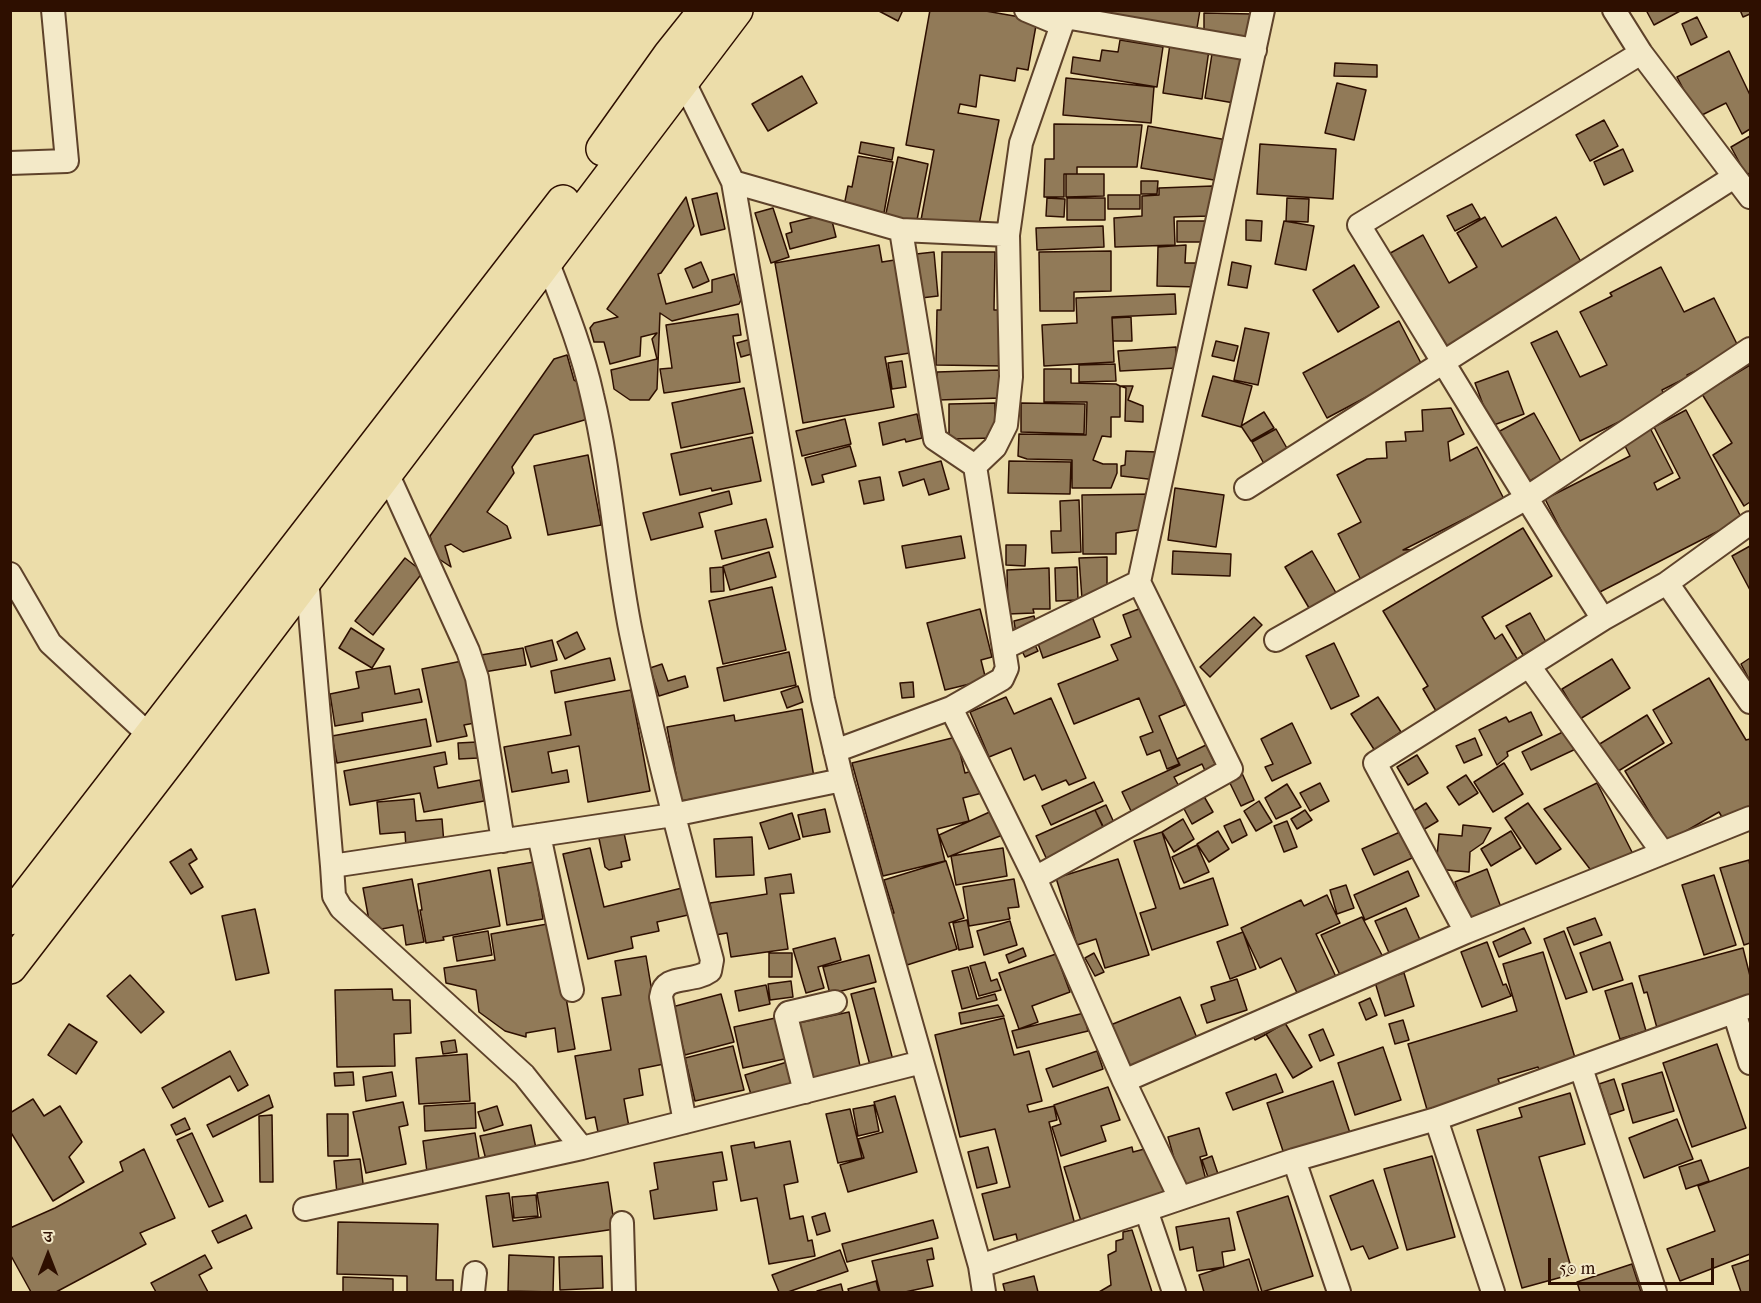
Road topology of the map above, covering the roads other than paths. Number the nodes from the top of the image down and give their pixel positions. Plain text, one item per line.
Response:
1 (53, 10) edge
2 (736, 10) edge
3 (1026, 10) edge
4 (1263, 10) edge
5 (1614, 10) edge
6 (1064, 18) edge
7 (700, 21) edge
8 (1255, 50) junction
9 (1641, 53) junction
10 (676, 67) junction
11 (10, 163) edge
12 (1734, 177) junction
13 (733, 182) junction
14 (1750, 197) edge
15 (901, 231) junction
16 (1008, 235) junction
17 (547, 261) junction
18 (1750, 349) edge
19 (1444, 362) junction
20 (975, 466) junction
21 (387, 473) junction
22 (1246, 488) dead end
23 (1525, 499) junction
24 (1750, 523) edge
25 (10, 574) edge
26 (308, 578) junction
27 (1139, 582) junction
28 (1667, 583) junction
29 (1603, 619) junction
30 (1276, 640) dead end
31 (1004, 648) junction
32 (1529, 666) junction
33 (1750, 702) edge
34 (951, 708) junction
35 (162, 746) junction
36 (835, 751) junction
37 (842, 780) junction
38 (673, 815) junction
39 (1750, 818) edge
40 (539, 835) junction
41 (503, 841) junction
42 (1663, 853) junction
43 (332, 866) junction
44 (1035, 878) junction
45 (10, 918) edge
46 (1466, 933) junction
47 (10, 967) edge
48 (572, 990) dead end
49 (835, 1002) dead end
50 (1742, 1009) edge
51 (922, 1062) junction
52 (1750, 1062) edge
53 (1581, 1068) junction
54 (1124, 1081) junction
55 (805, 1092) junction
56 (1436, 1119) junction
57 (685, 1122) junction
58 (582, 1148) junction
59 (1294, 1160) junction
60 (1180, 1198) junction
61 (305, 1209) dead end
62 (1146, 1210) junction
63 (622, 1223) dead end
64 (980, 1266) junction
65 (624, 1293) edge
66 (984, 1293) edge
67 (1174, 1293) edge
68 (1339, 1293) edge
69 (1493, 1293) edge
70 (1655, 1293) edge

1 - 11 street
2 - 7 main road
3 - 6 street
4 - 8 street
5 - 9 street
6 - 8 street
6 - 16 street
7 - 10 main road
8 - 27 street
9 - 12 street
9 - 19 street
10 - 13 street
10 - 17 main road
10 - 35 main road
12 - 14 street
12 - 19 street
13 - 15 street
13 - 36 street
15 - 16 street
15 - 20 street
16 - 20 street
17 - 21 main road
17 - 38 street
18 - 23 street
19 - 22 street
19 - 23 street
20 - 31 street
21 - 26 main road
21 - 41 street
23 - 29 street
23 - 30 street
24 - 28 street
25 - 35 street
26 - 35 main road
26 - 43 street
27 - 31 street
27 - 44 street
28 - 29 street
28 - 33 street
29 - 32 street
31 - 34 street
32 - 42 street
32 - 46 street
34 - 36 street
34 - 44 street
35 - 45 main road
35 - 47 main road
36 - 37 street
37 - 38 street
37 - 51 street
38 - 40 street
38 - 57 street
39 - 42 street
40 - 41 street
40 - 48 street
41 - 43 street
42 - 46 street
43 - 58 street
44 - 54 street
46 - 54 street
49 - 55 street
50 - 52 street
50 - 53 street
51 - 55 street
51 - 64 street
53 - 56 street
53 - 70 street
54 - 60 street
55 - 57 street
56 - 59 street
56 - 69 street
57 - 58 street
58 - 61 street
59 - 60 street
59 - 68 street
60 - 62 street
62 - 64 street
62 - 67 street
63 - 65 street
64 - 66 street

